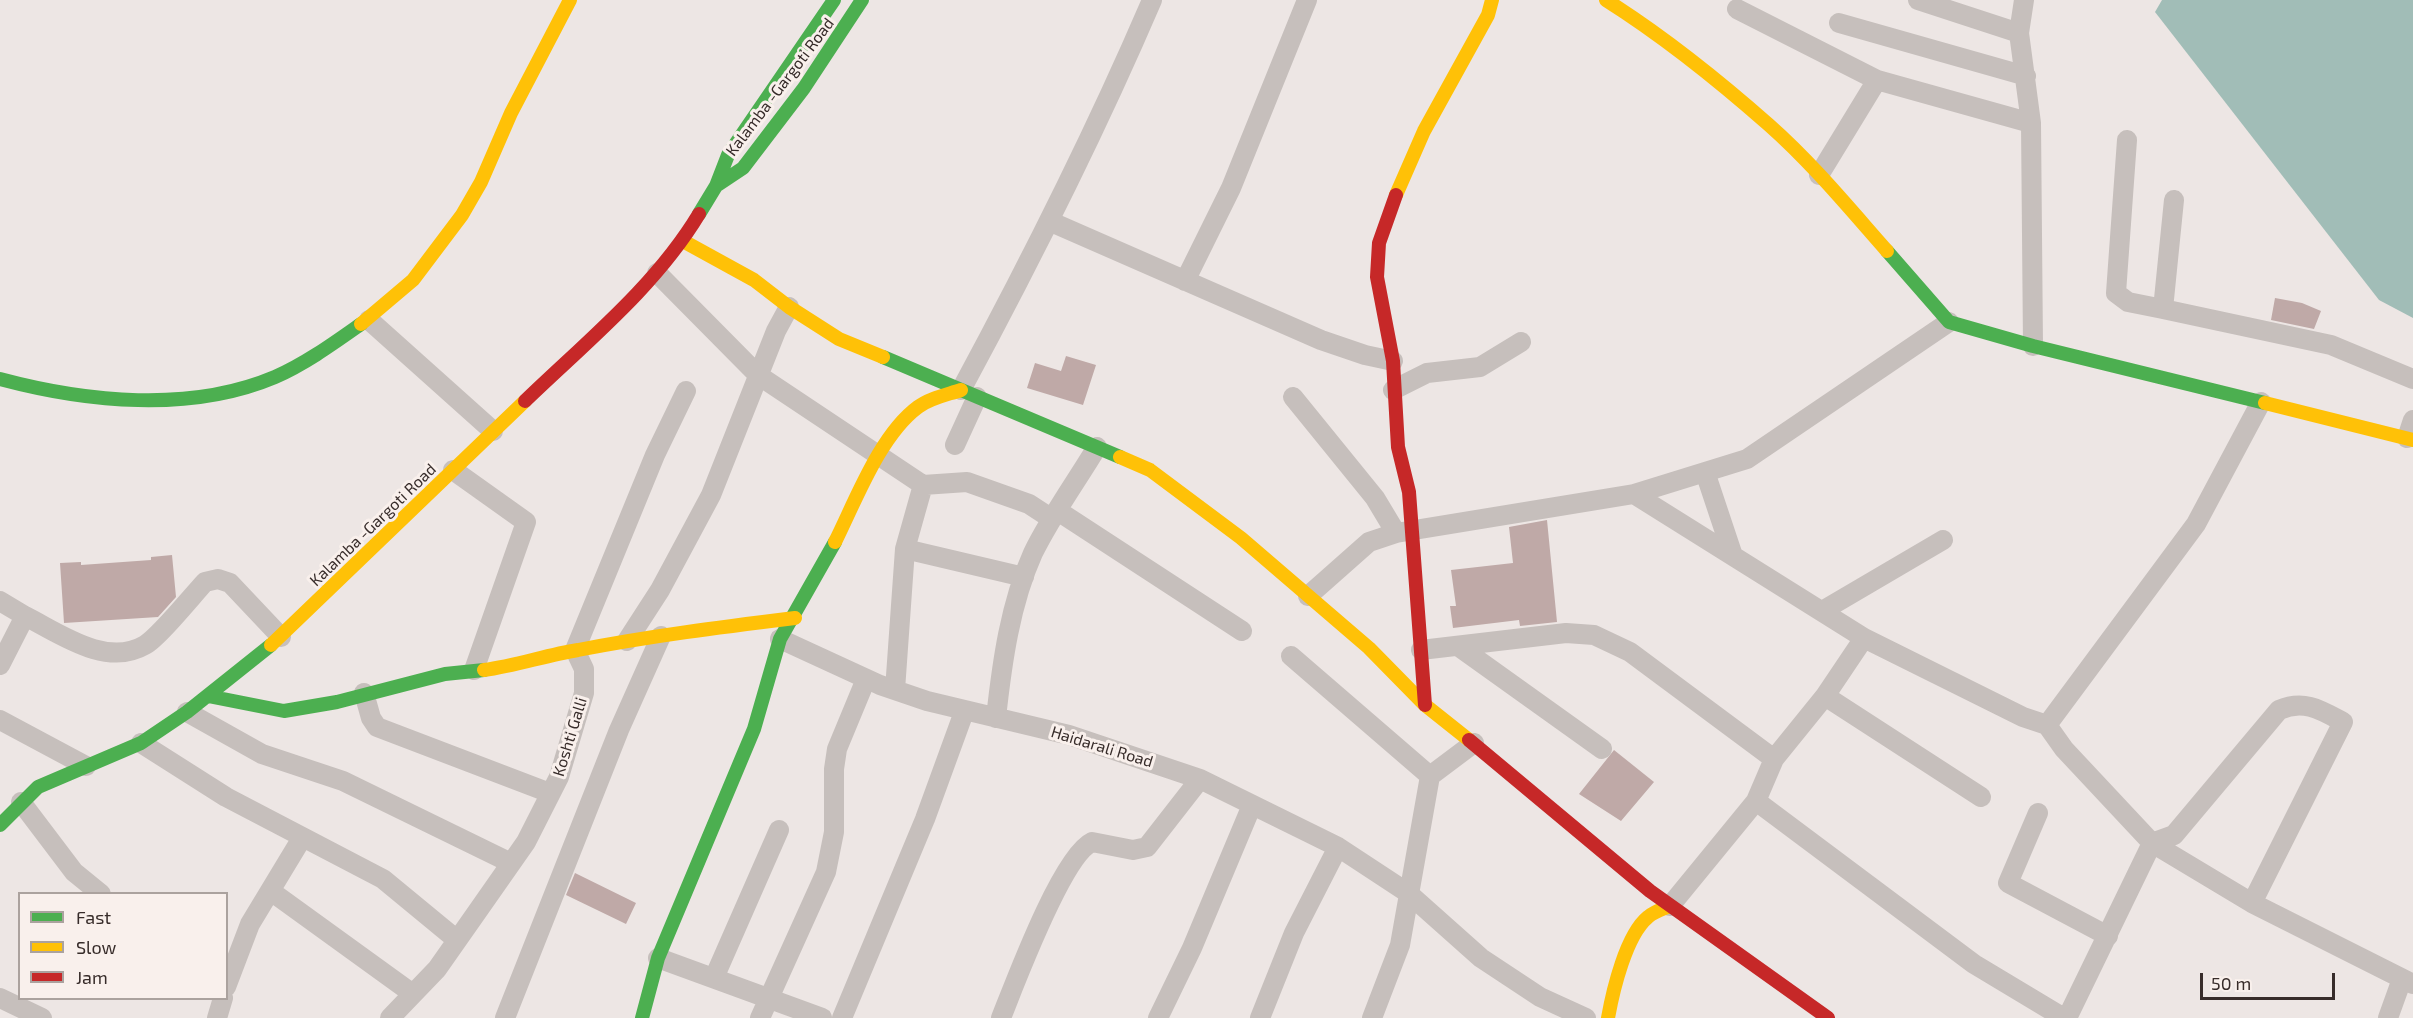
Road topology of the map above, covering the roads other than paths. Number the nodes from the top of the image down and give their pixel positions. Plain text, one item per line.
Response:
1 (570, 0) edge
2 (862, 0) edge
3 (1152, 0) edge
4 (1307, 0) edge
5 (1492, 0) edge
6 (1606, 0) edge
7 (1918, 0) edge
8 (2024, 0) edge
9 (830, 2) edge
10 (1737, 9) dead end
11 (1839, 23) dead end
12 (2019, 33) junction
13 (2026, 76) junction
14 (1877, 80) junction
15 (2031, 123) junction
16 (2127, 140) dead end
17 (1818, 175) junction
18 (716, 186) junction
19 (2174, 200) dead end
20 (1049, 221) junction
21 (683, 241) junction
22 (657, 273) junction
23 (1185, 281) junction
24 (789, 307) junction
25 (2163, 309) junction
26 (369, 320) junction
27 (1948, 322) junction
28 (1521, 342) dead end
29 (2033, 346) junction
30 (1393, 361) junction
31 (758, 375) junction
32 (0, 379) edge
33 (2413, 379) edge
34 (1393, 390) junction
35 (686, 391) dead end
36 (969, 394) junction
37 (1293, 397) dead end
38 (2261, 402) junction
39 (493, 431) junction
40 (2411, 433) edge
41 (955, 445) dead end
42 (1097, 447) junction
43 (879, 454) junction
44 (453, 470) junction
45 (1705, 472) junction
46 (923, 485) junction
47 (1634, 494) junction
48 (1055, 515) junction
49 (1403, 531) junction
50 (1943, 540) dead end
51 (905, 549) junction
52 (1733, 556) junction
53 (1024, 577) junction
54 (1308, 596) junction
55 (0, 601) edge
56 (1822, 611) junction
57 (25, 616) junction
58 (795, 618) junction
59 (1242, 631) dead end
60 (661, 636) junction
61 (281, 637) junction
62 (1864, 638) junction
63 (780, 639) junction
64 (627, 641) junction
65 (1458, 646) junction
66 (575, 650) junction
67 (1421, 650) junction
68 (1291, 656) dead end
69 (0, 664) edge
70 (474, 670) junction
71 (866, 679) junction
72 (895, 690) junction
73 (364, 693) junction
74 (208, 696) junction
75 (1825, 696) junction
76 (1425, 705) junction
77 (187, 712) junction
78 (964, 712) junction
79 (996, 718) junction
80 (0, 720) edge
81 (2047, 725) junction
82 (141, 743) junction
83 (1474, 743) junction
84 (1602, 750) dead end
85 (1774, 759) junction
86 (86, 766) junction
87 (1430, 776) junction
88 (1200, 779) junction
89 (550, 793) junction
90 (1981, 796) dead end
91 (1756, 801) junction
92 (21, 802) junction
93 (1252, 805) junction
94 (2037, 813) dead end
95 (0, 825) edge
96 (779, 830) dead end
97 (302, 838) junction
98 (2152, 843) junction
99 (1338, 847) junction
100 (511, 863) junction
101 (98, 892) edge
102 (272, 892) junction
103 (1408, 893) junction
104 (2252, 903) junction
105 (1670, 906) junction
106 (2108, 936) junction
107 (457, 940) junction
108 (231, 957) edge
109 (658, 958) junction
110 (228, 975) edge
111 (714, 978) junction
112 (2407, 982) edge
113 (413, 994) junction
114 (0, 998) edge
115 (769, 998) junction
116 (223, 1000) edge
117 (42, 1018) edge
118 (216, 1018) edge
119 (390, 1018) edge
120 (505, 1018) edge
121 (642, 1018) edge
122 (760, 1018) edge
123 (822, 1018) edge
124 (842, 1018) edge
125 (1001, 1018) edge
126 (1158, 1018) edge
127 (1260, 1018) edge
128 (1372, 1018) edge
129 (1586, 1018) edge
130 (1608, 1018) edge
131 (1828, 1018) edge
132 (2066, 1018) edge
133 (2388, 1018) edge

1 - 26 street
2 - 18 street, Kalamba -Gargoti Road
3 - 20 street
4 - 23 street
5 - 30 street
6 - 17 street
7 - 12 street
8 - 12 street
9 - 18 street, Kalamba -Gargoti Road
10 - 14 street
11 - 13 street
12 - 13 street
13 - 15 street
14 - 15 street
14 - 17 street
15 - 29 street
16 - 25 street
17 - 27 street
18 - 21 street, Kalamba -Gargoti Road
19 - 25 street
20 - 23 street
20 - 36 street
21 - 22 street, Kalamba -Gargoti Road
21 - 24 street
22 - 31 street
22 - 39 street, Kalamba -Gargoti Road
23 - 30 street
24 - 31 street
24 - 36 street
25 - 33 street
26 - 32 street
26 - 39 street
27 - 29 street
27 - 45 street
28 - 34 street
29 - 38 street
30 - 34 street
31 - 43 street
31 - 64 street
34 - 49 street
35 - 66 street
36 - 41 street
36 - 42 street
36 - 43 street
37 - 49 street
38 - 40 street
38 - 81 street
39 - 44 street, Kalamba -Gargoti Road
42 - 48 street
42 - 54 street
43 - 46 street
43 - 58 street
44 - 61 street, Kalamba -Gargoti Road
44 - 70 street
45 - 47 street
45 - 52 street
46 - 48 street
46 - 51 street
47 - 49 street
47 - 52 street
48 - 53 street
48 - 59 street
49 - 54 street
49 - 67 street
50 - 56 street
51 - 53 street
51 - 72 street
52 - 56 street
53 - 79 street
54 - 76 street
55 - 57 street
56 - 62 street
57 - 61 street
57 - 69 street
58 - 60 street
58 - 63 street
60 - 64 street
60 - 120 street
61 - 74 street, Kalamba -Gargoti Road
62 - 75 street
62 - 81 street
63 - 71 street, Haidarali Road
63 - 109 street
64 - 66 street
65 - 67 street
65 - 84 street
65 - 85 street
66 - 70 street
66 - 89 street, Koshti Galli
67 - 76 street
68 - 87 street
70 - 73 street
71 - 72 street, Haidarali Road
71 - 115 street
72 - 78 street, Haidarali Road
73 - 74 street
73 - 89 street
74 - 77 street, Kalamba -Gargoti Road
75 - 85 street
75 - 90 street
76 - 83 street
77 - 82 street, Kalamba -Gargoti Road
77 - 100 street
78 - 79 street, Haidarali Road
78 - 124 street
79 - 88 street, Haidarali Road
80 - 86 street
81 - 98 street
82 - 86 street, Kalamba -Gargoti Road
82 - 97 street
83 - 87 street
83 - 105 street
85 - 91 street
86 - 92 street, Kalamba -Gargoti Road
87 - 103 street
88 - 93 street, Haidarali Road
88 - 125 street
89 - 100 street, Koshti Galli
91 - 105 street
91 - 132 street
92 - 95 street, Kalamba -Gargoti Road
92 - 101 street
93 - 99 street, Haidarali Road
93 - 126 street
94 - 106 street
96 - 111 street
97 - 102 street
97 - 107 street
98 - 104 street
98 - 104 street
98 - 106 street
99 - 103 street, Haidarali Road
99 - 127 street
100 - 107 street, Koshti Galli
102 - 108 street
102 - 113 street
103 - 128 street
103 - 129 street, Haidarali Road
104 - 112 street
105 - 130 street
105 - 131 street
106 - 132 street
107 - 113 street, Koshti Galli
108 - 110 street
109 - 111 street
109 - 121 street
111 - 115 street
112 - 133 street
113 - 119 street, Koshti Galli
114 - 117 street
115 - 122 street
115 - 123 street
116 - 118 street

